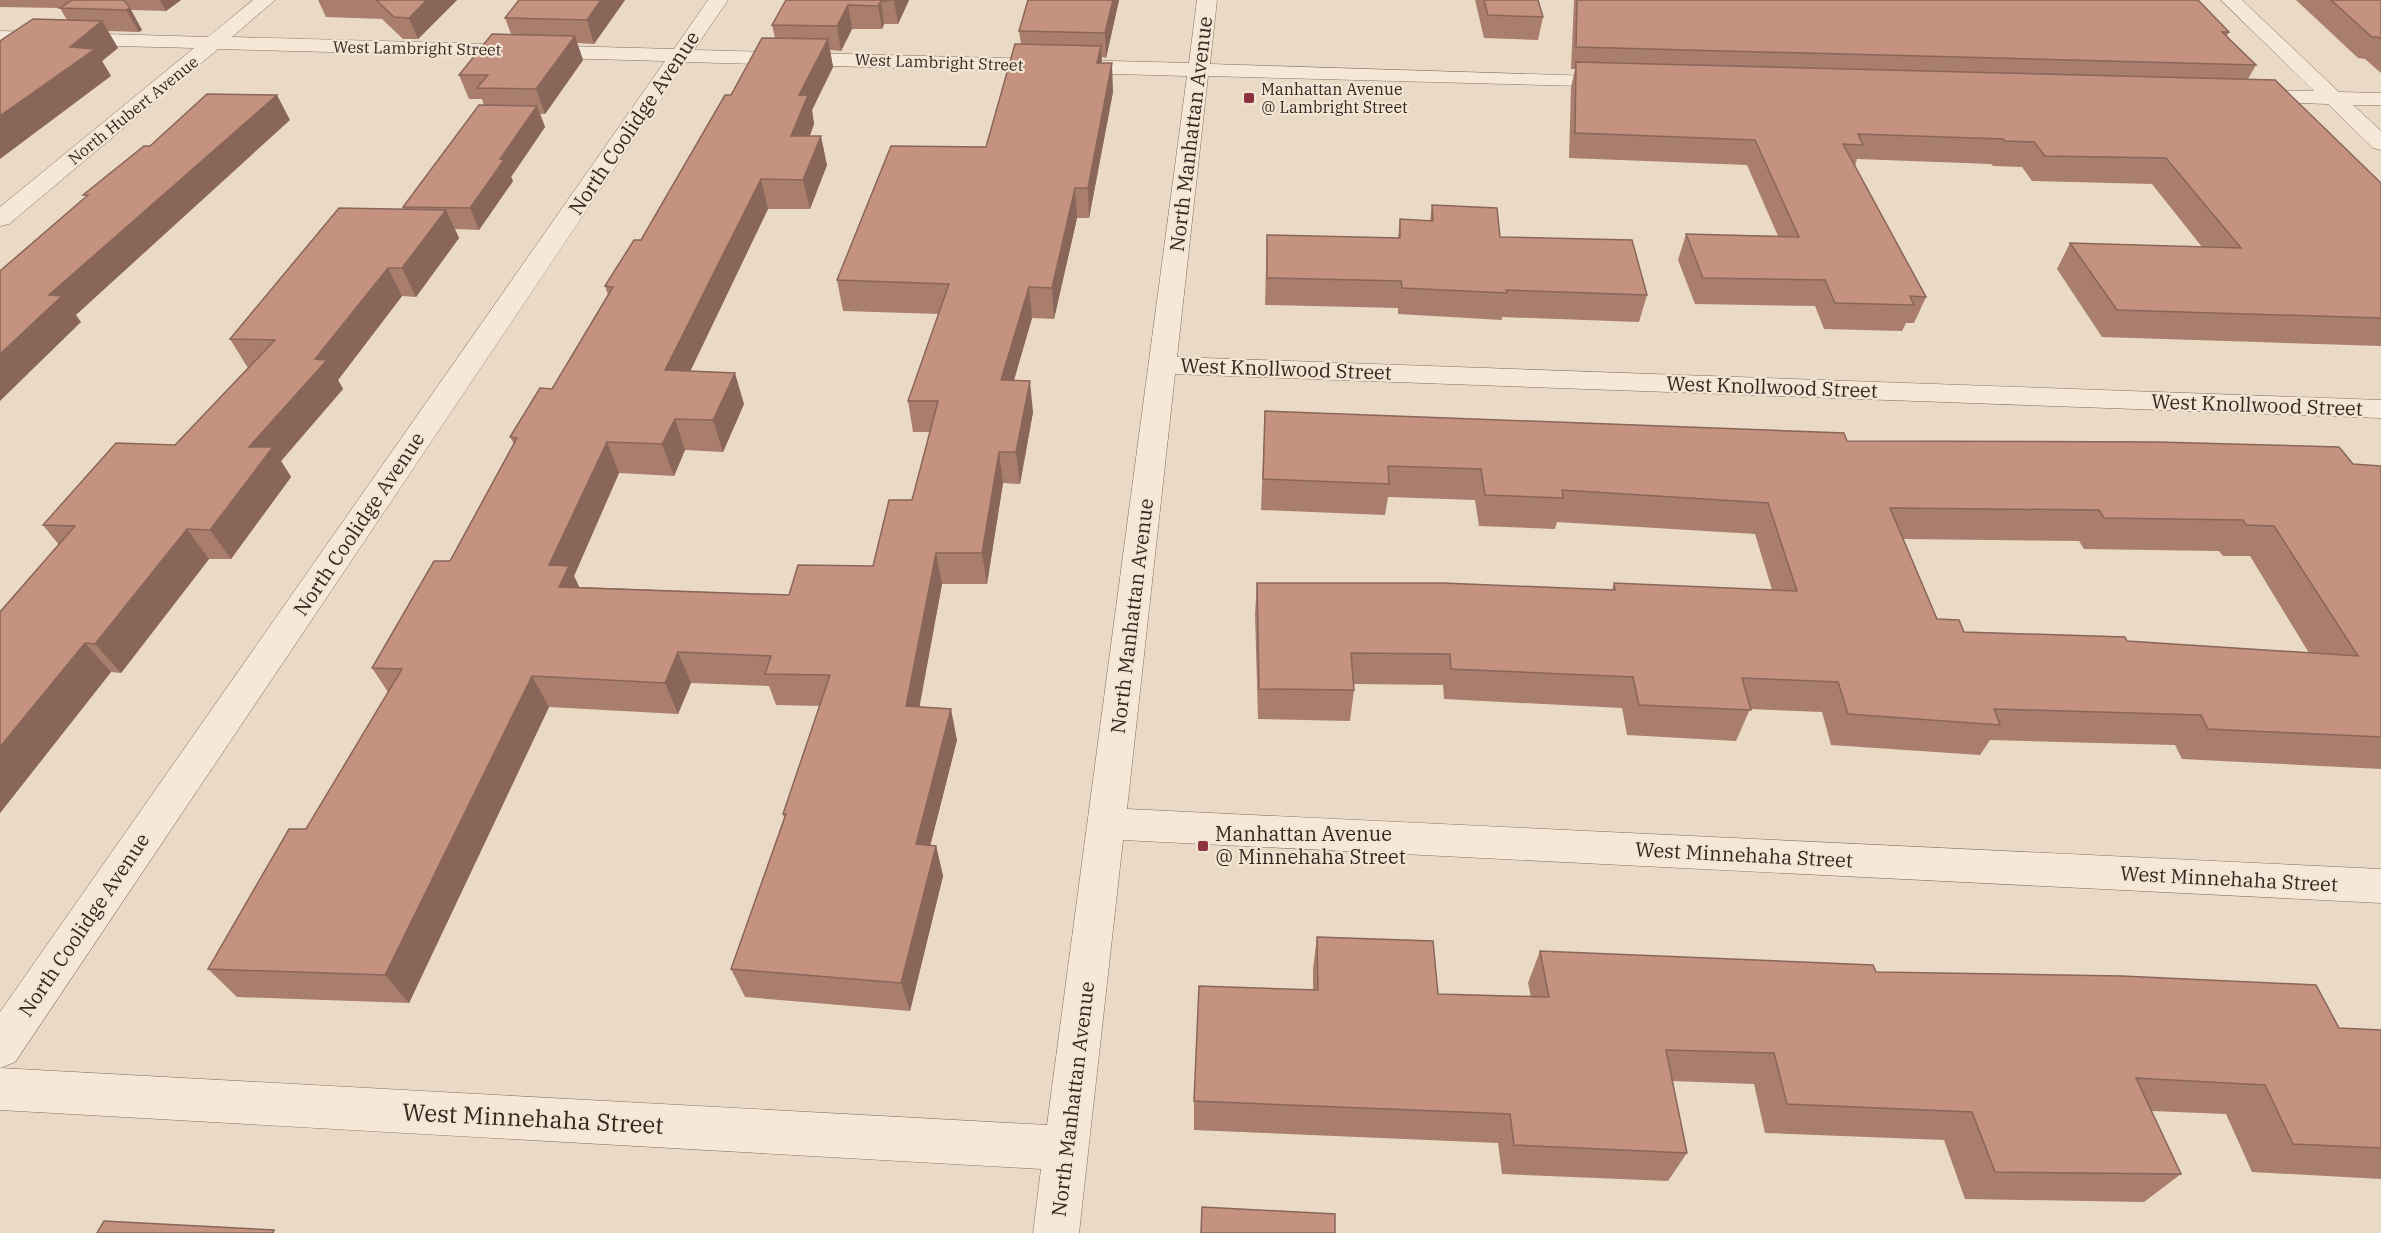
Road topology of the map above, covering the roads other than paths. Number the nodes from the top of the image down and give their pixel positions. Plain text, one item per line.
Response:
1 (265, 0) edge
2 (718, 0) edge
3 (1207, 0) edge
4 (2231, 0) edge
5 (0, 37) edge
6 (214, 43) junction
7 (681, 55) junction
8 (1199, 70) junction
9 (1641, 81) edge
10 (2225, 96) edge
11 (2333, 98) junction
12 (2381, 99) edge
13 (2381, 143) edge
14 (0, 219) edge
15 (1162, 364) junction
16 (2381, 409) edge
17 (1107, 824) junction
18 (2381, 886) edge
19 (0, 1048) edge
20 (0, 1089) edge
21 (1067, 1148) junction
22 (1056, 1233) edge

1 - 6 street, North Hubert Avenue
2 - 7 street, North Coolidge Avenue
3 - 8 street, North Manhattan Avenue
4 - 11 street
5 - 6 street, West Lambright Street
6 - 7 street, West Lambright Street
6 - 14 street, North Hubert Avenue
7 - 8 street, West Lambright Street
7 - 19 street, North Coolidge Avenue
8 - 9 street, West Lambright Street
8 - 15 street, North Manhattan Avenue
10 - 11 street
11 - 12 street
11 - 13 street
15 - 16 street, West Knollwood Street
15 - 17 street, North Manhattan Avenue
17 - 18 street, West Minnehaha Street
17 - 21 street, North Manhattan Avenue
20 - 21 street, West Minnehaha Street
21 - 22 street, North Manhattan Avenue

